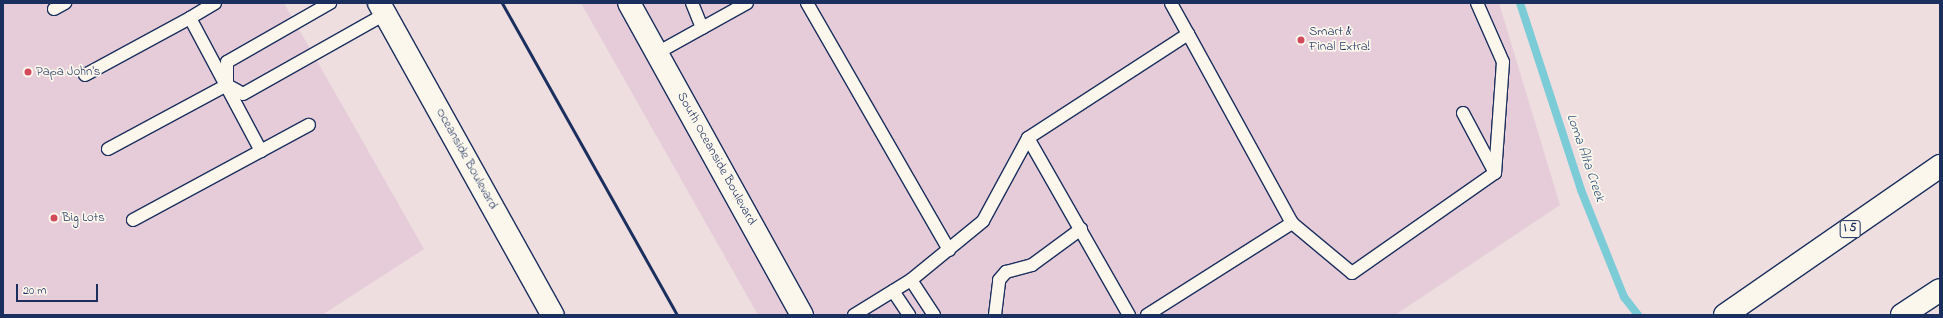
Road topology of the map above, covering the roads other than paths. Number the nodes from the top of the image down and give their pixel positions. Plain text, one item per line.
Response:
1 (65, 3) edge
2 (215, 3) edge
3 (330, 3) edge
4 (629, 3) edge
5 (692, 3) edge
6 (747, 3) edge
7 (807, 3) edge
8 (1171, 3) edge
9 (1477, 3) edge
10 (382, 9) edge
11 (54, 10) dead end
12 (190, 18) junction
13 (702, 28) junction
14 (1188, 34) junction
15 (657, 53) junction
16 (85, 75) dead end
17 (227, 85) junction
18 (1463, 113) dead end
19 (310, 125) dead end
20 (1028, 138) junction
21 (108, 149) dead end
22 (261, 151) junction
23 (1940, 166) edge
24 (1495, 173) junction
25 (133, 220) dead end
26 (1292, 223) junction
27 (1081, 229) junction
28 (948, 250) junction
29 (911, 280) junction
30 (1940, 290) edge
31 (893, 291) junction
32 (553, 315) edge
33 (802, 315) edge
34 (854, 315) edge
35 (909, 315) edge
36 (934, 315) edge
37 (995, 315) edge
38 (1129, 315) edge
39 (1147, 315) edge
40 (1725, 315) edge
41 (1902, 315) edge

1 - 11 lane
2 - 12 lane
3 - 17 lane
4 - 15 main road, South Oceanside Boulevard
5 - 13 lane
6 - 13 lane
7 - 28 lane
8 - 14 lane
9 - 24 lane
10 - 17 lane
10 - 32 main road, Oceanside Boulevard
12 - 16 lane
12 - 17 lane
13 - 15 lane
14 - 20 lane
14 - 26 lane
15 - 33 main road, South Oceanside Boulevard
17 - 21 lane
17 - 22 lane
18 - 24 lane
19 - 22 lane
20 - 27 lane
20 - 28 lane
22 - 25 lane
23 - 40 main road, I 5
24 - 26 lane
26 - 39 lane
27 - 37 lane
27 - 38 lane
28 - 29 lane
29 - 31 lane
29 - 36 lane
30 - 41 main road
31 - 34 lane
31 - 35 lane

